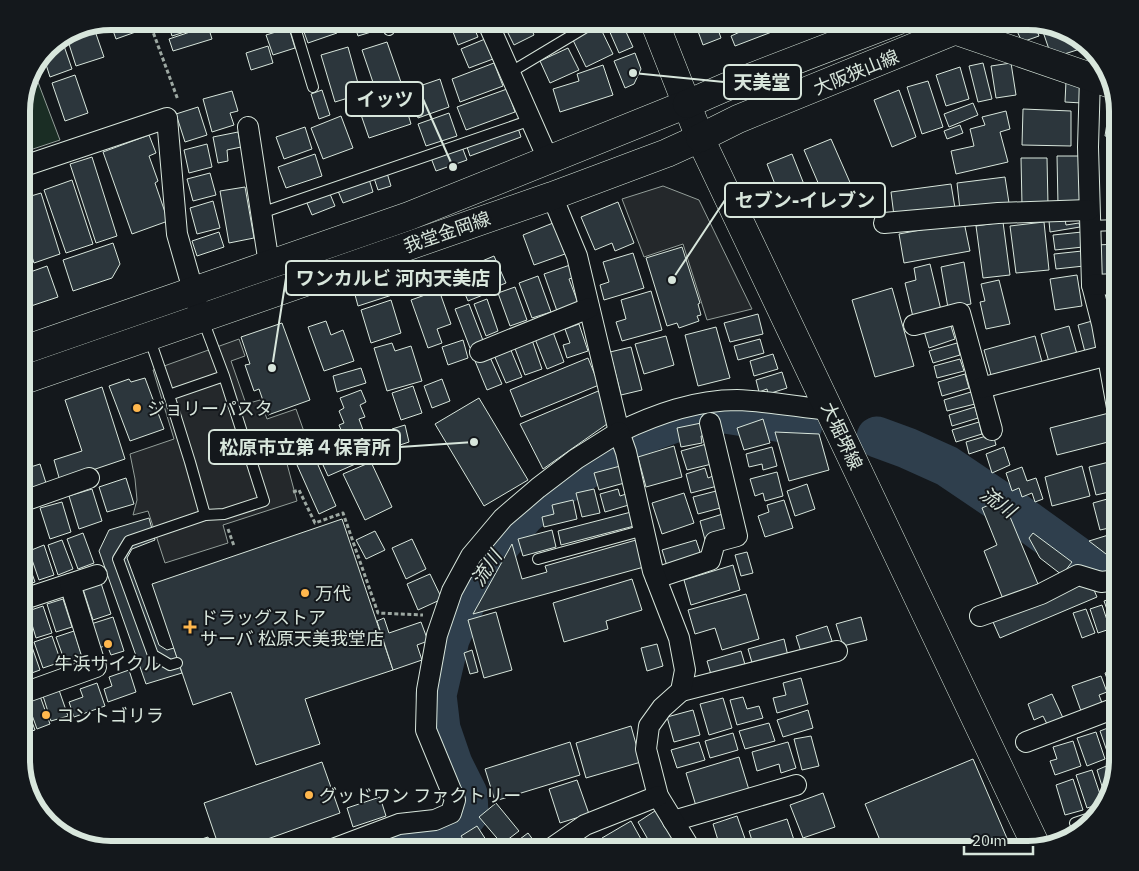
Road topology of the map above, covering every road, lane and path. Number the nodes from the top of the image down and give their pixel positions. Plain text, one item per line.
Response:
1 (152, 30) edge
2 (296, 30) edge
3 (491, 30) edge
4 (581, 30) edge
5 (658, 30) edge
6 (874, 30) edge
7 (950, 30) edge
8 (975, 30) edge
9 (511, 72) junction
10 (1101, 80) edge
11 (313, 88) dead end
12 (687, 104) junction
13 (167, 118) junction
14 (531, 120) junction
15 (248, 126) dead end
16 (700, 138) junction
17 (548, 159) junction
18 (30, 165) edge
19 (552, 196) junction
20 (261, 213) junction
21 (1089, 218) junction
22 (884, 223) dead end
23 (1109, 223) edge
24 (269, 264) junction
25 (1109, 284) edge
26 (1092, 285) junction
27 (193, 291) junction
28 (589, 308) junction
29 (202, 318) junction
30 (914, 325) dead end
31 (149, 337) junction
32 (30, 348) edge
33 (480, 352) dead end
34 (1108, 355) junction
35 (1109, 361) edge
36 (224, 376) junction
37 (30, 378) edge
38 (981, 388) junction
39 (169, 395) junction
40 (829, 410) junction
41 (710, 423) dead end
42 (992, 430) dead end
43 (622, 441) junction
44 (89, 478) dead end
45 (293, 492) dead end
46 (30, 499) edge
47 (205, 515) junction
48 (644, 530) junction
49 (538, 559) dead end
50 (97, 575) dead end
51 (656, 578) junction
52 (1109, 581) edge
53 (70, 584) junction
54 (30, 597) edge
55 (444, 615) junction
56 (980, 616) dead end
57 (837, 651) dead end
58 (177, 663) dead end
59 (30, 691) edge
60 (681, 691) junction
61 (1109, 710) edge
62 (1026, 742) dead end
63 (796, 785) dead end
64 (658, 796) junction
65 (673, 821) junction
66 (1080, 821) edge
67 (1075, 823) dead end
68 (1033, 840) edge
69 (354, 841) edge
70 (563, 841) edge
71 (685, 841) edge

1 - 13 path
2 - 11 lane
3 - 9 street
4 - 9 lane
5 - 12 main road, 大堀堺線
6 - 12 main road, 大阪狭山線
7 - 16 main road, 大阪狭山線
8 - 10 main road, 大阪狭山線
9 - 14 street
10 - 21 street
12 - 16 main road, 大堀堺線
12 - 17 main road, 我堂金岡線
13 - 18 street
13 - 27 street
14 - 17 street
14 - 20 lane
15 - 20 street
16 - 19 main road, 我堂金岡線
16 - 40 main road, 大堀堺線
17 - 24 main road, 我堂金岡線
19 - 28 street
19 - 29 main road, 我堂金岡線
20 - 24 street
21 - 22 street
21 - 23 lane
21 - 26 street
24 - 27 main road, 我堂金岡線
25 - 26 street
26 - 34 street
27 - 29 street
27 - 32 main road, 我堂金岡線
28 - 33 street
28 - 43 street
29 - 31 main road, 我堂金岡線
29 - 36 lane
30 - 38 street
31 - 37 main road, 我堂金岡線
31 - 39 lane
34 - 35 street
34 - 38 street
36 - 39 lane
36 - 47 lane
38 - 42 street
39 - 47 lane
40 - 43 street
40 - 68 main road, 大堀堺線
41 - 51 street
43 - 48 street
43 - 55 street
44 - 46 street
45 - 55 path
47 - 58 lane
48 - 49 lane
48 - 51 street
50 - 53 street
51 - 60 street
52 - 56 street
53 - 54 street
53 - 59 street
55 - 69 street
57 - 60 street
60 - 64 street
61 - 62 street
63 - 65 street
64 - 65 street
64 - 70 street
65 - 71 street
66 - 67 lane

